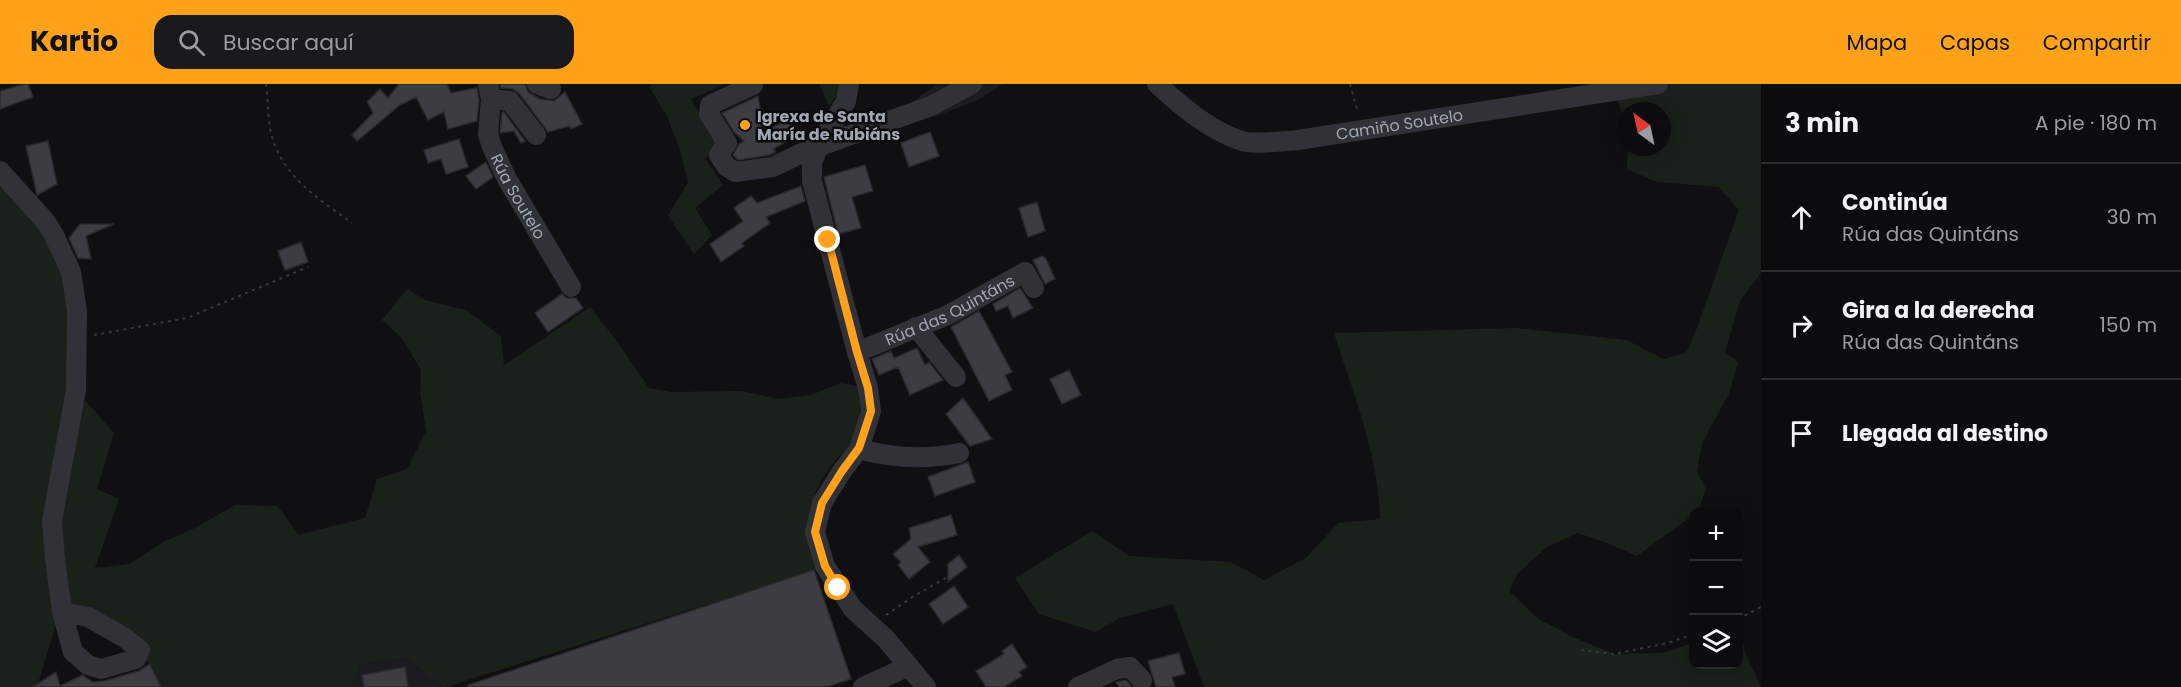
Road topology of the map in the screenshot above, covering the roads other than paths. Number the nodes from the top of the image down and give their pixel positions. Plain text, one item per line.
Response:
1 (849, 84) edge
2 (972, 84) edge
3 (1157, 84) edge
4 (1658, 84) edge
5 (753, 85) edge
6 (489, 92) edge
7 (536, 135) dead end
8 (819, 146) junction
9 (0, 171) edge
10 (571, 288) dead end
11 (1034, 288) dead end
12 (916, 327) junction
13 (857, 352) junction
14 (956, 376) dead end
15 (859, 448) junction
16 (959, 453) dead end
17 (62, 612) dead end
18 (909, 666) junction
19 (1142, 680) dead end
20 (863, 687) edge
21 (926, 687) edge
22 (1078, 687) edge

1 - 8 street
2 - 8 street
3 - 4 street, Camiño Soutelo
5 - 8 street
6 - 7 street, Rúa Soutelo
6 - 10 street, Rúa Soutelo
8 - 13 street
9 - 17 street
11 - 12 street, Rúa das Quintáns
12 - 13 street, Rúa das Quintáns
12 - 14 street
13 - 15 street
15 - 16 street
15 - 18 street
18 - 20 street
18 - 21 street
19 - 22 street

